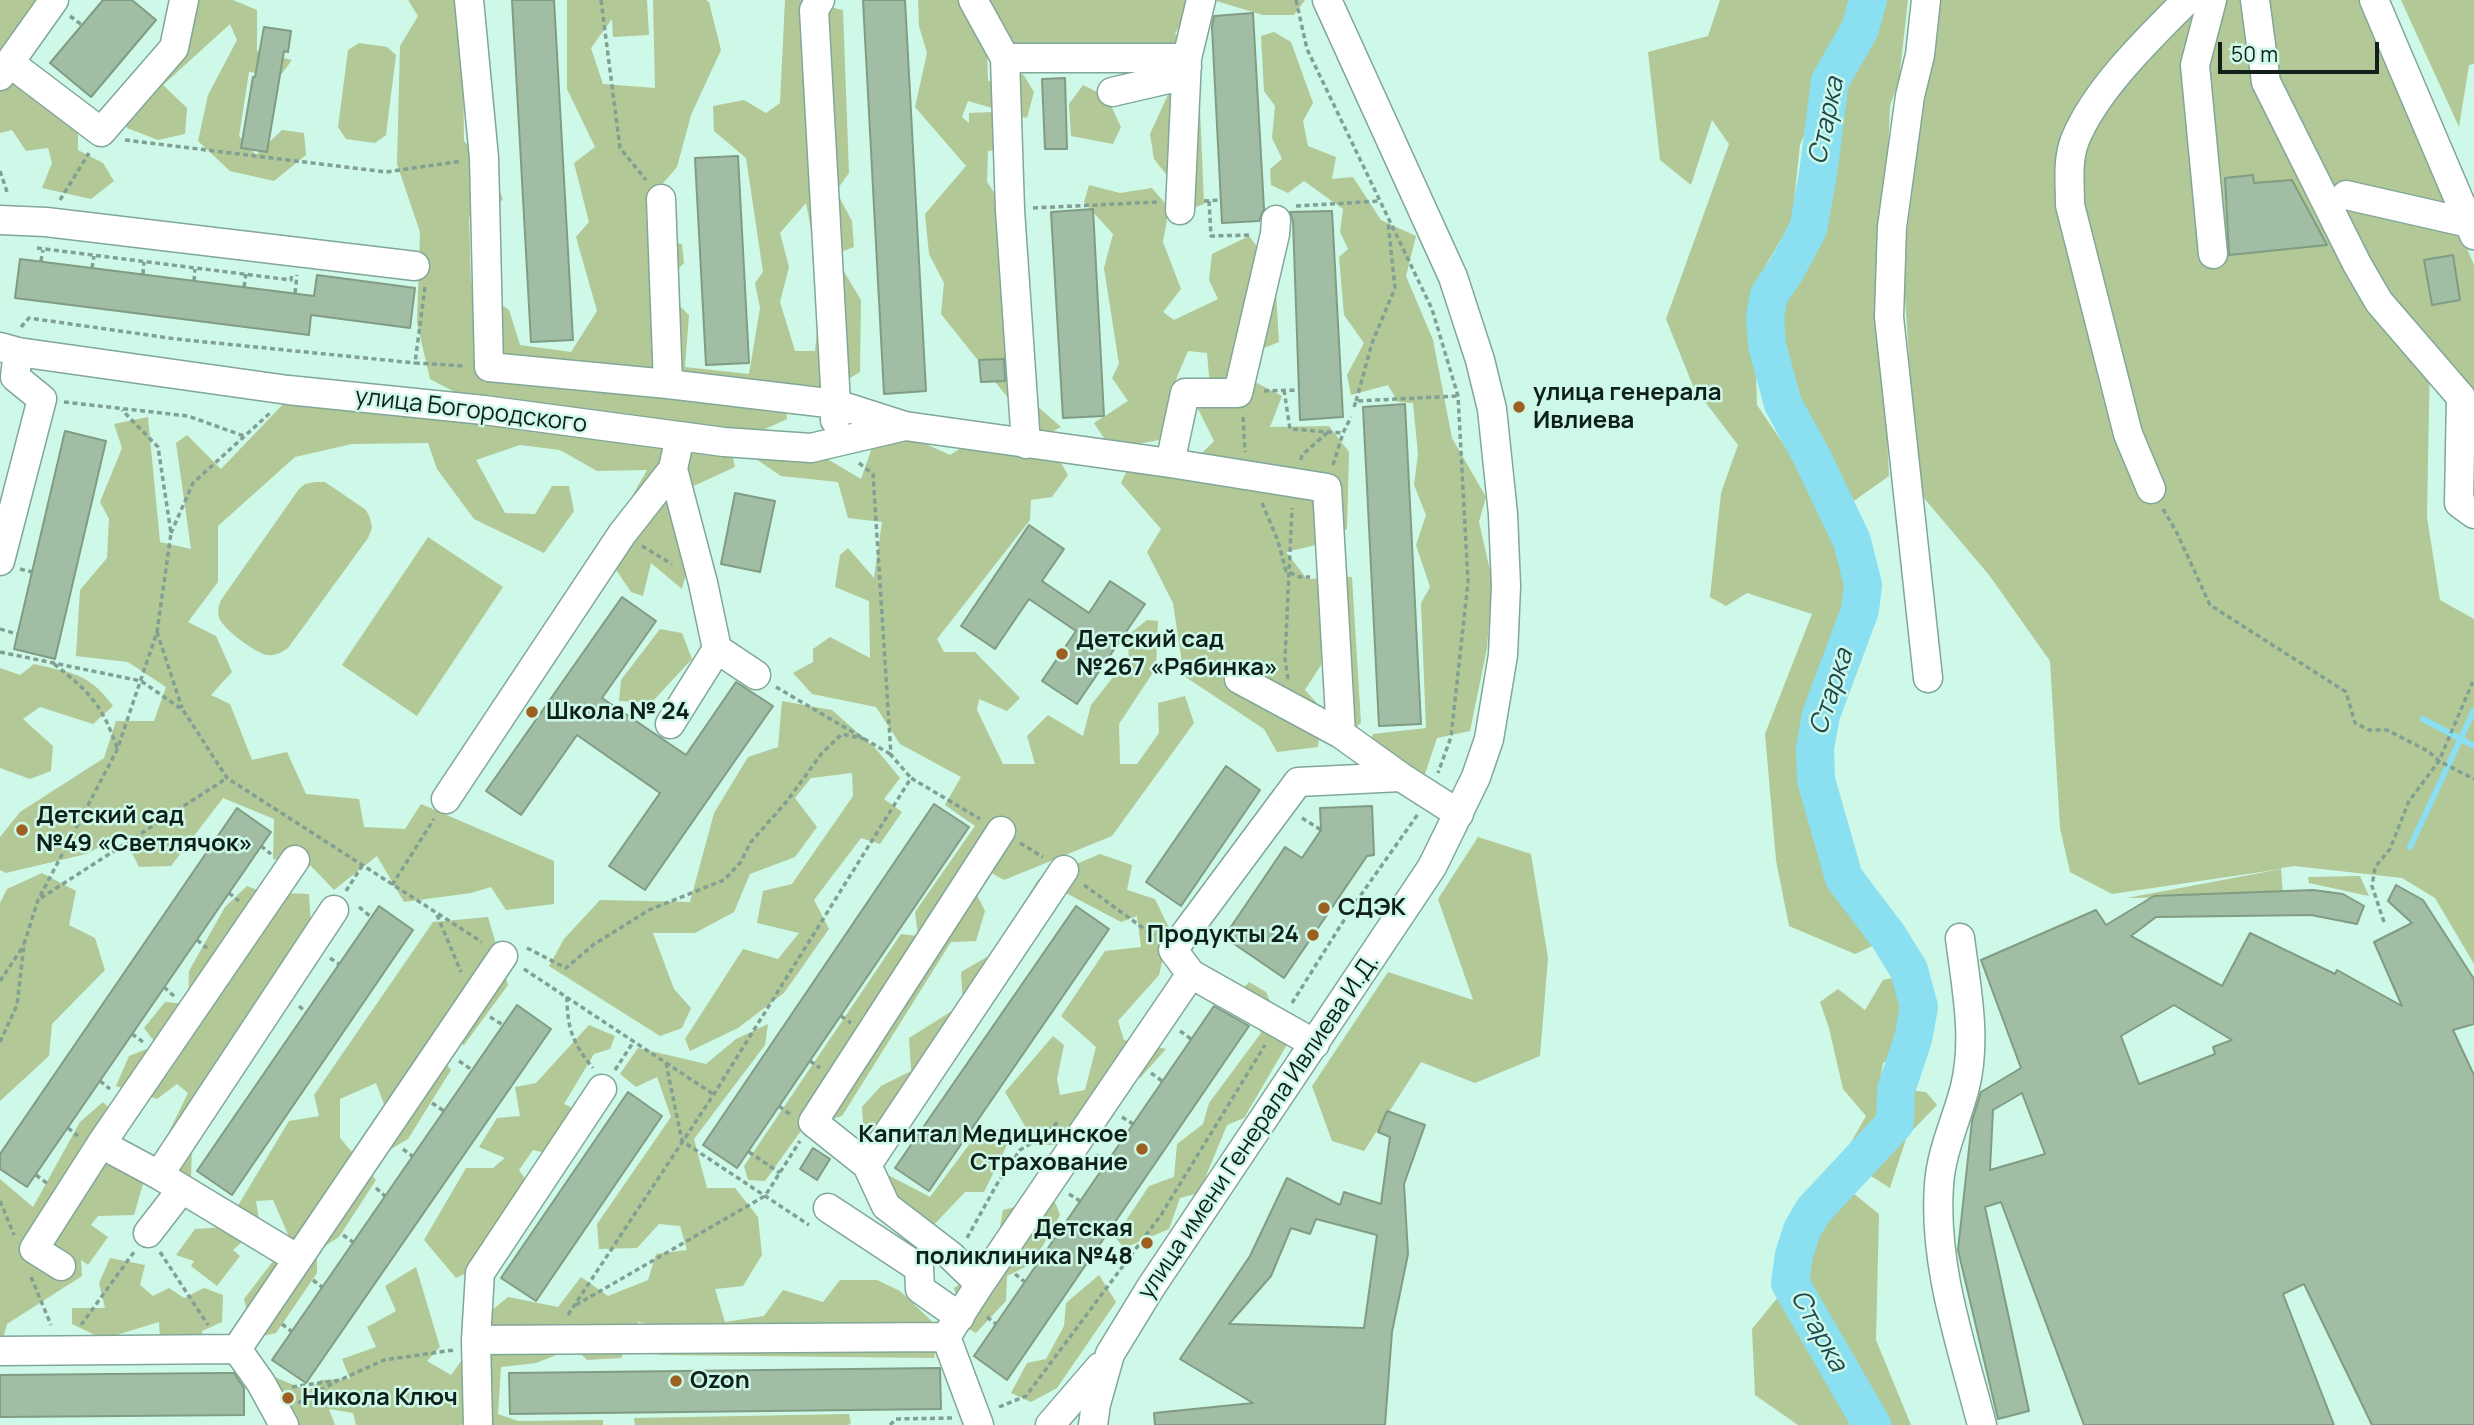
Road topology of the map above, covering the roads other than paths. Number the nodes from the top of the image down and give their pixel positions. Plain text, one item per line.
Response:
1 (54, 0) edge
2 (469, 0) edge
3 (973, 0) edge
4 (1201, 0) edge
5 (1326, 0) edge
6 (1926, 0) edge
7 (2187, 0) edge
8 (2212, 0) edge
9 (2255, 0) edge
10 (2374, 0) edge
11 (182, 1) edge
12 (808, 3) edge
13 (1005, 58) junction
14 (1187, 62) junction
15 (5, 69) edge
16 (1112, 93) dead end
17 (2346, 195) dead end
18 (662, 199) road end
19 (1180, 206) road end
20 (0, 220) edge
21 (1281, 220) road end
22 (2471, 229) edge
23 (2213, 254) dead end
24 (421, 272) road end
25 (14, 341) edge
26 (668, 384) junction
27 (836, 404) junction
28 (905, 426) junction
29 (680, 436) junction
30 (832, 444) junction
31 (1026, 444) junction
32 (1171, 463) junction
33 (673, 469) junction
34 (2151, 489) road end
35 (2474, 514) edge
36 (0, 561) edge
37 (717, 649) junction
38 (756, 675) road end
39 (1928, 678) dead end
40 (1239, 679) dead end
41 (670, 724) dead end
42 (1341, 734) junction
43 (1401, 777) junction
44 (446, 799) road end
45 (1459, 814) junction
46 (1001, 831) road end
47 (295, 860) dead end
48 (1064, 870) road end
49 (334, 910) dead end
50 (1959, 938) dead end
51 (503, 956) road end
52 (1191, 974) junction
53 (1315, 1044) junction
54 (605, 1084) road end
55 (101, 1144) junction
56 (867, 1165) junction
57 (170, 1182) junction
58 (828, 1208) dead end
59 (148, 1233) road end
60 (298, 1259) junction
61 (61, 1266) dead end
62 (980, 1284) junction
63 (953, 1327) junction
64 (476, 1340) junction
65 (230, 1349) junction
66 (0, 1352) edge
67 (1110, 1354) junction
68 (276, 1410) edge
69 (978, 1421) edge
70 (478, 1425) edge
71 (1050, 1425) edge
72 (1093, 1425) edge
73 (1982, 1425) edge

1 - 15 street
2 - 26 street
3 - 13 street
4 - 14 street
5 - 45 street, улица имени Генерала Ивлиева И.Д.
6 - 39 street
7 - 34 street
8 - 23 street
9 - 35 street
10 - 22 street
11 - 15 street
12 - 27 street
13 - 14 street
13 - 31 street
14 - 16 street
14 - 19 street
17 - 22 street
18 - 26 street
20 - 24 street
21 - 32 street
25 - 29 street, улица Богородского
25 - 36 street
26 - 27 street
27 - 28 street
27 - 30 street
28 - 30 street, улица Богородского
28 - 31 street, улица Богородского
29 - 30 street, улица Богородского
29 - 33 street
31 - 32 street, улица Богородского
32 - 42 street, улица Богородского
33 - 37 street
33 - 44 street
37 - 38 street
37 - 41 street
40 - 42 street
42 - 43 street
43 - 45 street
43 - 52 street
45 - 53 street, улица имени Генерала Ивлиева И.Д.
46 - 56 street
47 - 55 street
48 - 56 street
49 - 57 street
50 - 73 street
51 - 60 street
52 - 53 street
52 - 62 street
53 - 67 street, улица имени Генерала Ивлиева И.Д.
54 - 64 street
55 - 57 street
55 - 61 street
56 - 62 street
57 - 59 street
57 - 60 street
58 - 63 street
60 - 65 street
62 - 63 street
63 - 64 street
63 - 69 street
64 - 70 street
65 - 66 street
65 - 68 street
67 - 71 street
67 - 72 street, улица имени Генерала Ивлиева И.Д.

